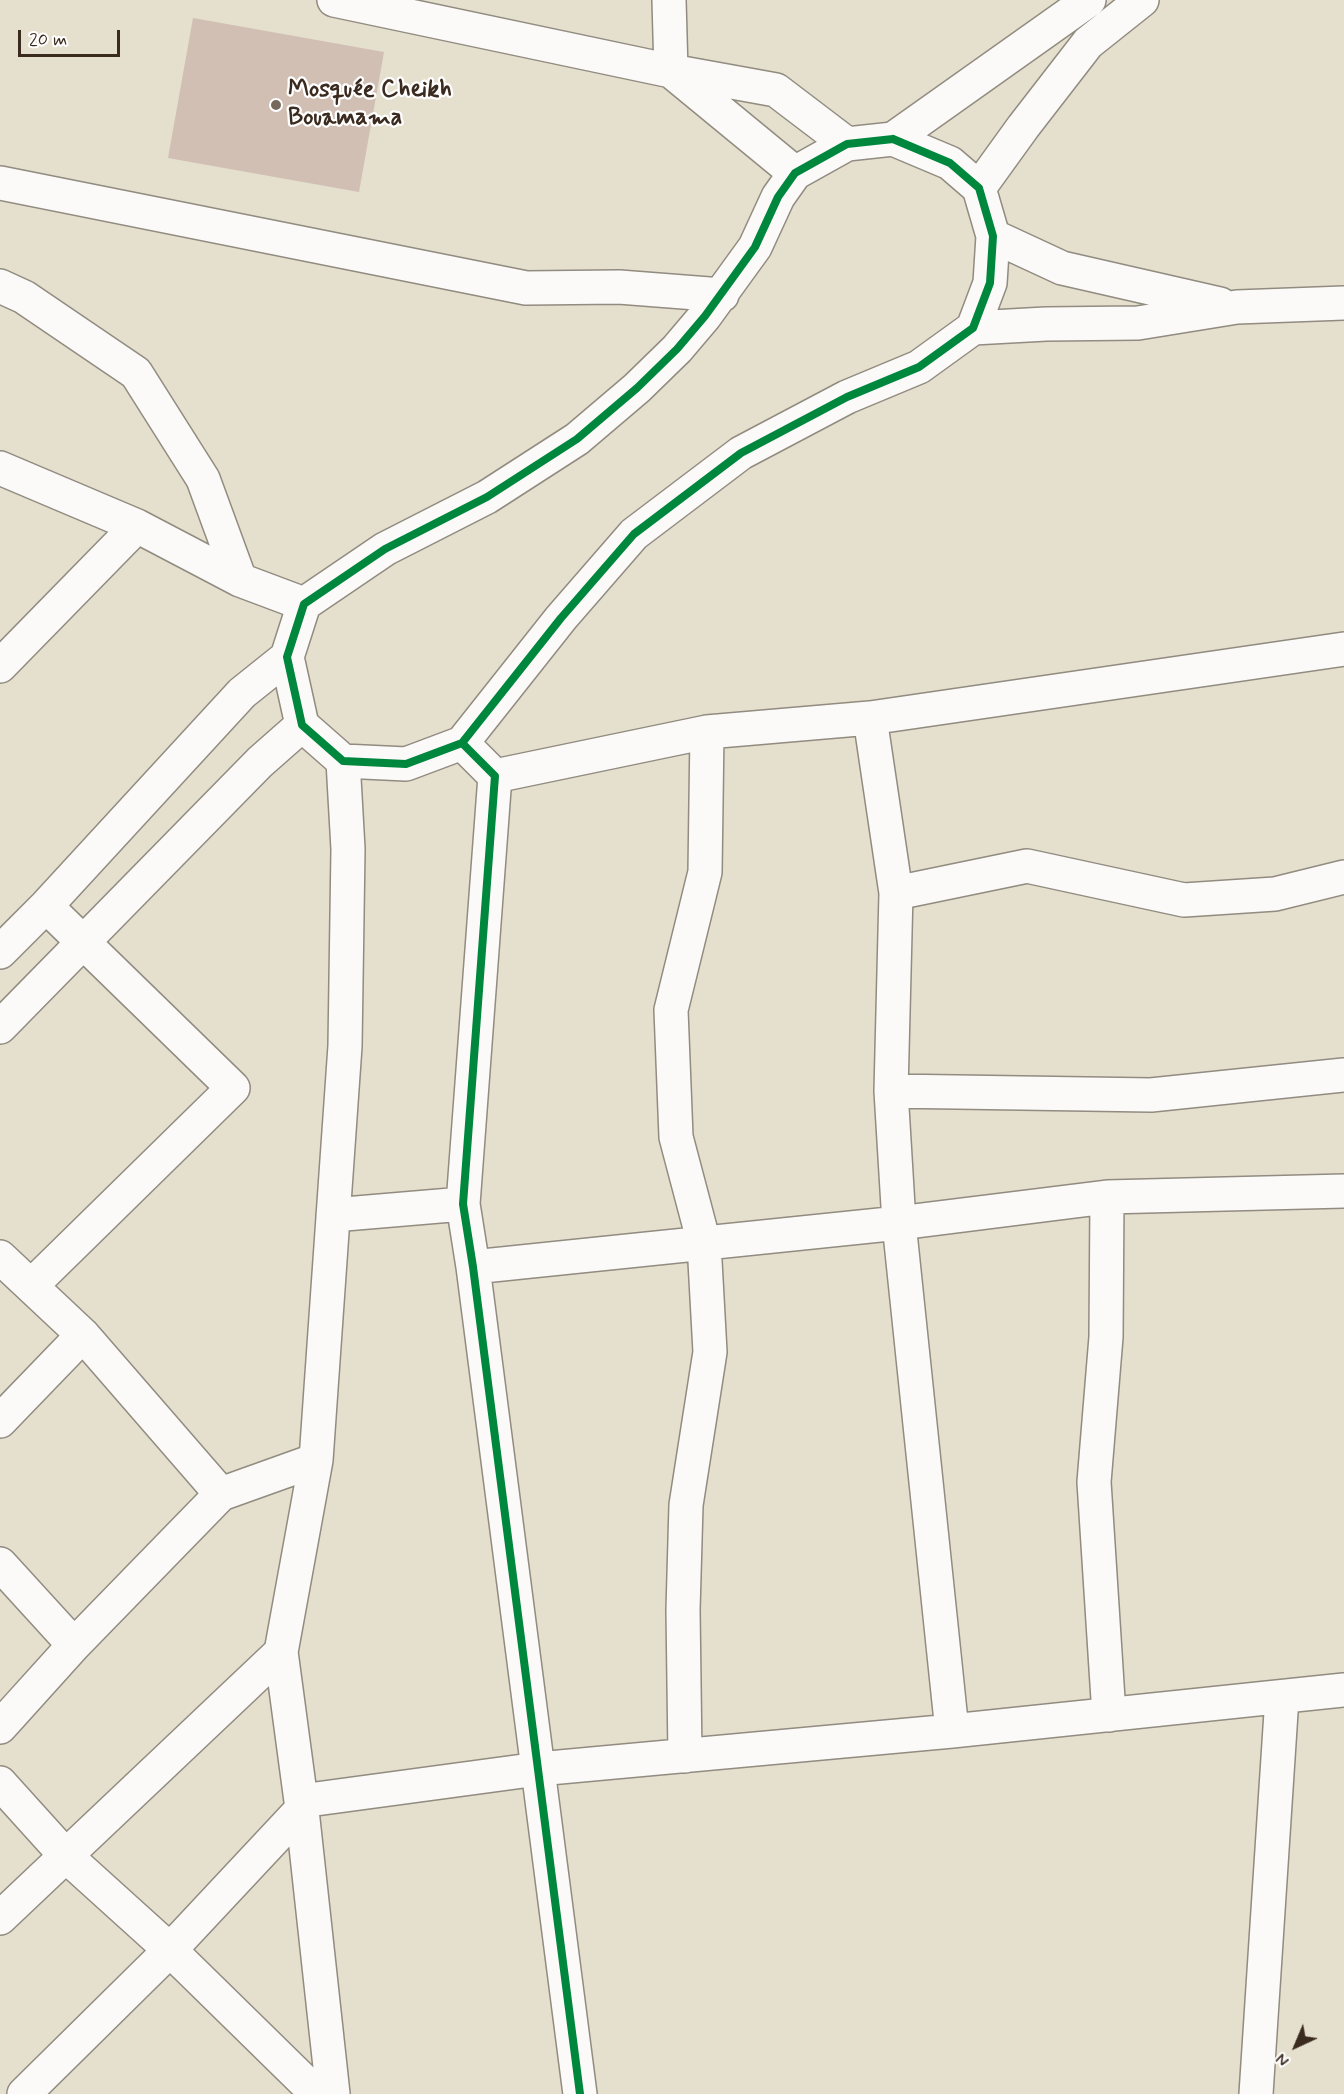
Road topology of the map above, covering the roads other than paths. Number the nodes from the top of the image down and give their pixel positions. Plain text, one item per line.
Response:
1 (334, 0) edge
2 (669, 0) edge
3 (1089, 0) edge
4 (1142, 0) edge
5 (671, 71) junction
6 (893, 139) junction
7 (847, 144) junction
8 (795, 173) junction
9 (0, 183) edge
10 (979, 188) junction
11 (993, 236) junction
12 (0, 286) edge
13 (722, 295) junction
14 (1344, 303) edge
15 (1237, 307) junction
16 (973, 328) junction
17 (0, 468) edge
18 (137, 526) junction
19 (240, 580) junction
20 (304, 604) junction
21 (1344, 649) edge
22 (286, 657) junction
23 (0, 666) edge
24 (870, 718) junction
25 (302, 725) junction
26 (708, 732) junction
27 (462, 743) junction
28 (344, 761) junction
29 (495, 776) junction
30 (1344, 877) edge
31 (896, 893) junction
32 (46, 906) junction
33 (5, 938) edge
34 (83, 942) junction
35 (0, 1027) edge
36 (1344, 1075) edge
37 (891, 1091) junction
38 (1344, 1191) edge
39 (1107, 1197) junction
40 (463, 1204) junction
41 (333, 1215) junction
42 (899, 1223) junction
43 (704, 1243) junction
44 (0, 1257) edge
45 (473, 1266) junction
46 (31, 1286) junction
47 (83, 1335) junction
48 (0, 1421) edge
49 (316, 1460) junction
50 (221, 1494) junction
51 (0, 1564) edge
52 (74, 1645) junction
53 (281, 1652) junction
54 (1344, 1690) edge
55 (1282, 1697) junction
56 (1109, 1715) junction
57 (0, 1727) edge
58 (952, 1731) junction
59 (685, 1756) junction
60 (538, 1769) junction
61 (0, 1783) edge
62 (301, 1806) junction
63 (66, 1856) junction
64 (0, 1918) edge
65 (170, 1950) junction
66 (24, 2094) edge
67 (316, 2094) edge
68 (333, 2094) edge
69 (580, 2094) edge
70 (1256, 2094) edge

1 - 5 street
2 - 5 street
3 - 6 street
4 - 10 street
5 - 7 street
5 - 8 street
6 - 7 street
6 - 10 street
7 - 8 street
8 - 13 street
9 - 13 street
10 - 11 street
11 - 15 street
11 - 16 street
12 - 19 street
13 - 20 street
14 - 15 street
15 - 16 street
16 - 27 street
17 - 18 street
18 - 19 street
18 - 23 street
19 - 20 street
20 - 22 street
21 - 24 street
22 - 25 street
22 - 32 street
24 - 26 street
24 - 31 street
25 - 28 street
25 - 34 street
26 - 29 street
26 - 43 street
27 - 28 street
27 - 29 street
28 - 41 street
29 - 40 street
30 - 31 street
31 - 37 street
32 - 33 street
32 - 34 street
34 - 35 street
34 - 46 street
36 - 37 street
37 - 42 street
38 - 39 street
39 - 42 street
39 - 56 street
40 - 41 street
40 - 45 street
41 - 49 street
42 - 43 street
42 - 58 street
43 - 45 street
43 - 59 street
44 - 46 street
45 - 60 street
46 - 47 street
47 - 48 street
47 - 50 street
49 - 50 street
49 - 53 street
50 - 52 street
51 - 52 street
52 - 57 street
53 - 62 street
53 - 63 street
54 - 55 street
55 - 56 street
55 - 70 street
56 - 58 street
58 - 59 street
59 - 60 street
60 - 62 street
60 - 69 street
61 - 63 street
62 - 65 street
62 - 68 street
63 - 64 street
63 - 65 street
65 - 66 street
65 - 67 street

